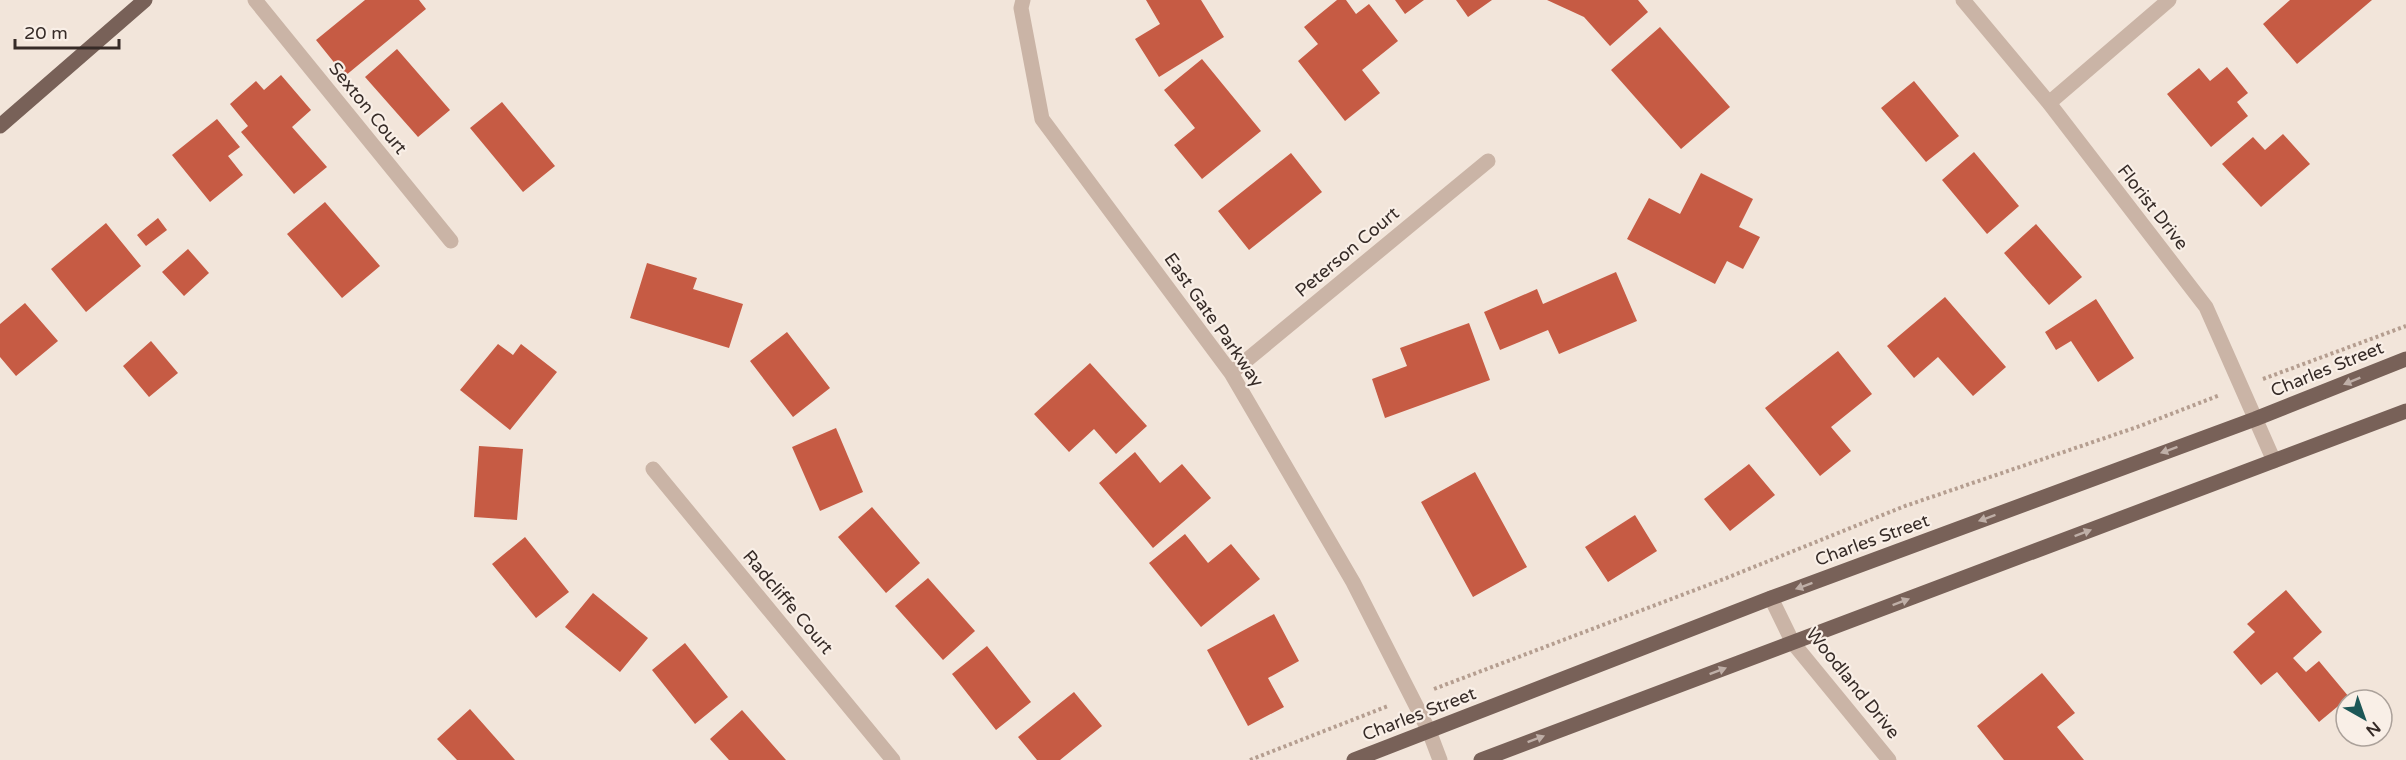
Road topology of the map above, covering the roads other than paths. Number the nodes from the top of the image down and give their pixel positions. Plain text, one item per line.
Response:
1 (145, 0) edge
2 (255, 0) edge
3 (1023, 0) edge
4 (1963, 0) edge
5 (2169, 0) edge
6 (2049, 103) junction
7 (0, 126) edge
8 (1488, 160) dead end
9 (451, 240) dead end
10 (2406, 359) edge
11 (1232, 373) junction
12 (2406, 411) edge
13 (2255, 419) junction
14 (2274, 461) junction
15 (653, 469) dead end
16 (1771, 598) junction
17 (1793, 642) junction
18 (1429, 731) junction
19 (893, 760) edge
20 (1354, 760) edge
21 (1440, 760) edge
22 (1481, 760) edge
23 (1889, 760) edge

1 - 7 main road
2 - 9 street, Sexton Court
3 - 11 street, East Gate Parkway
4 - 6 street, Florist Drive
5 - 6 street
6 - 13 street, Florist Drive
8 - 11 street, Peterson Court
10 -> 13 main road, Charles Street
11 - 18 street, East Gate Parkway
12 - 14 main road
13 - 14 street, Florist Drive
13 -> 16 main road, Charles Street
17 -> 14 main road
15 - 19 street, Radcliffe Court
16 - 17 street, Woodland Drive
16 - 18 main road, Charles Street
22 -> 17 main road
17 - 23 street, Woodland Drive
18 - 20 main road, Charles Street
18 - 21 street, East Gate Parkway

